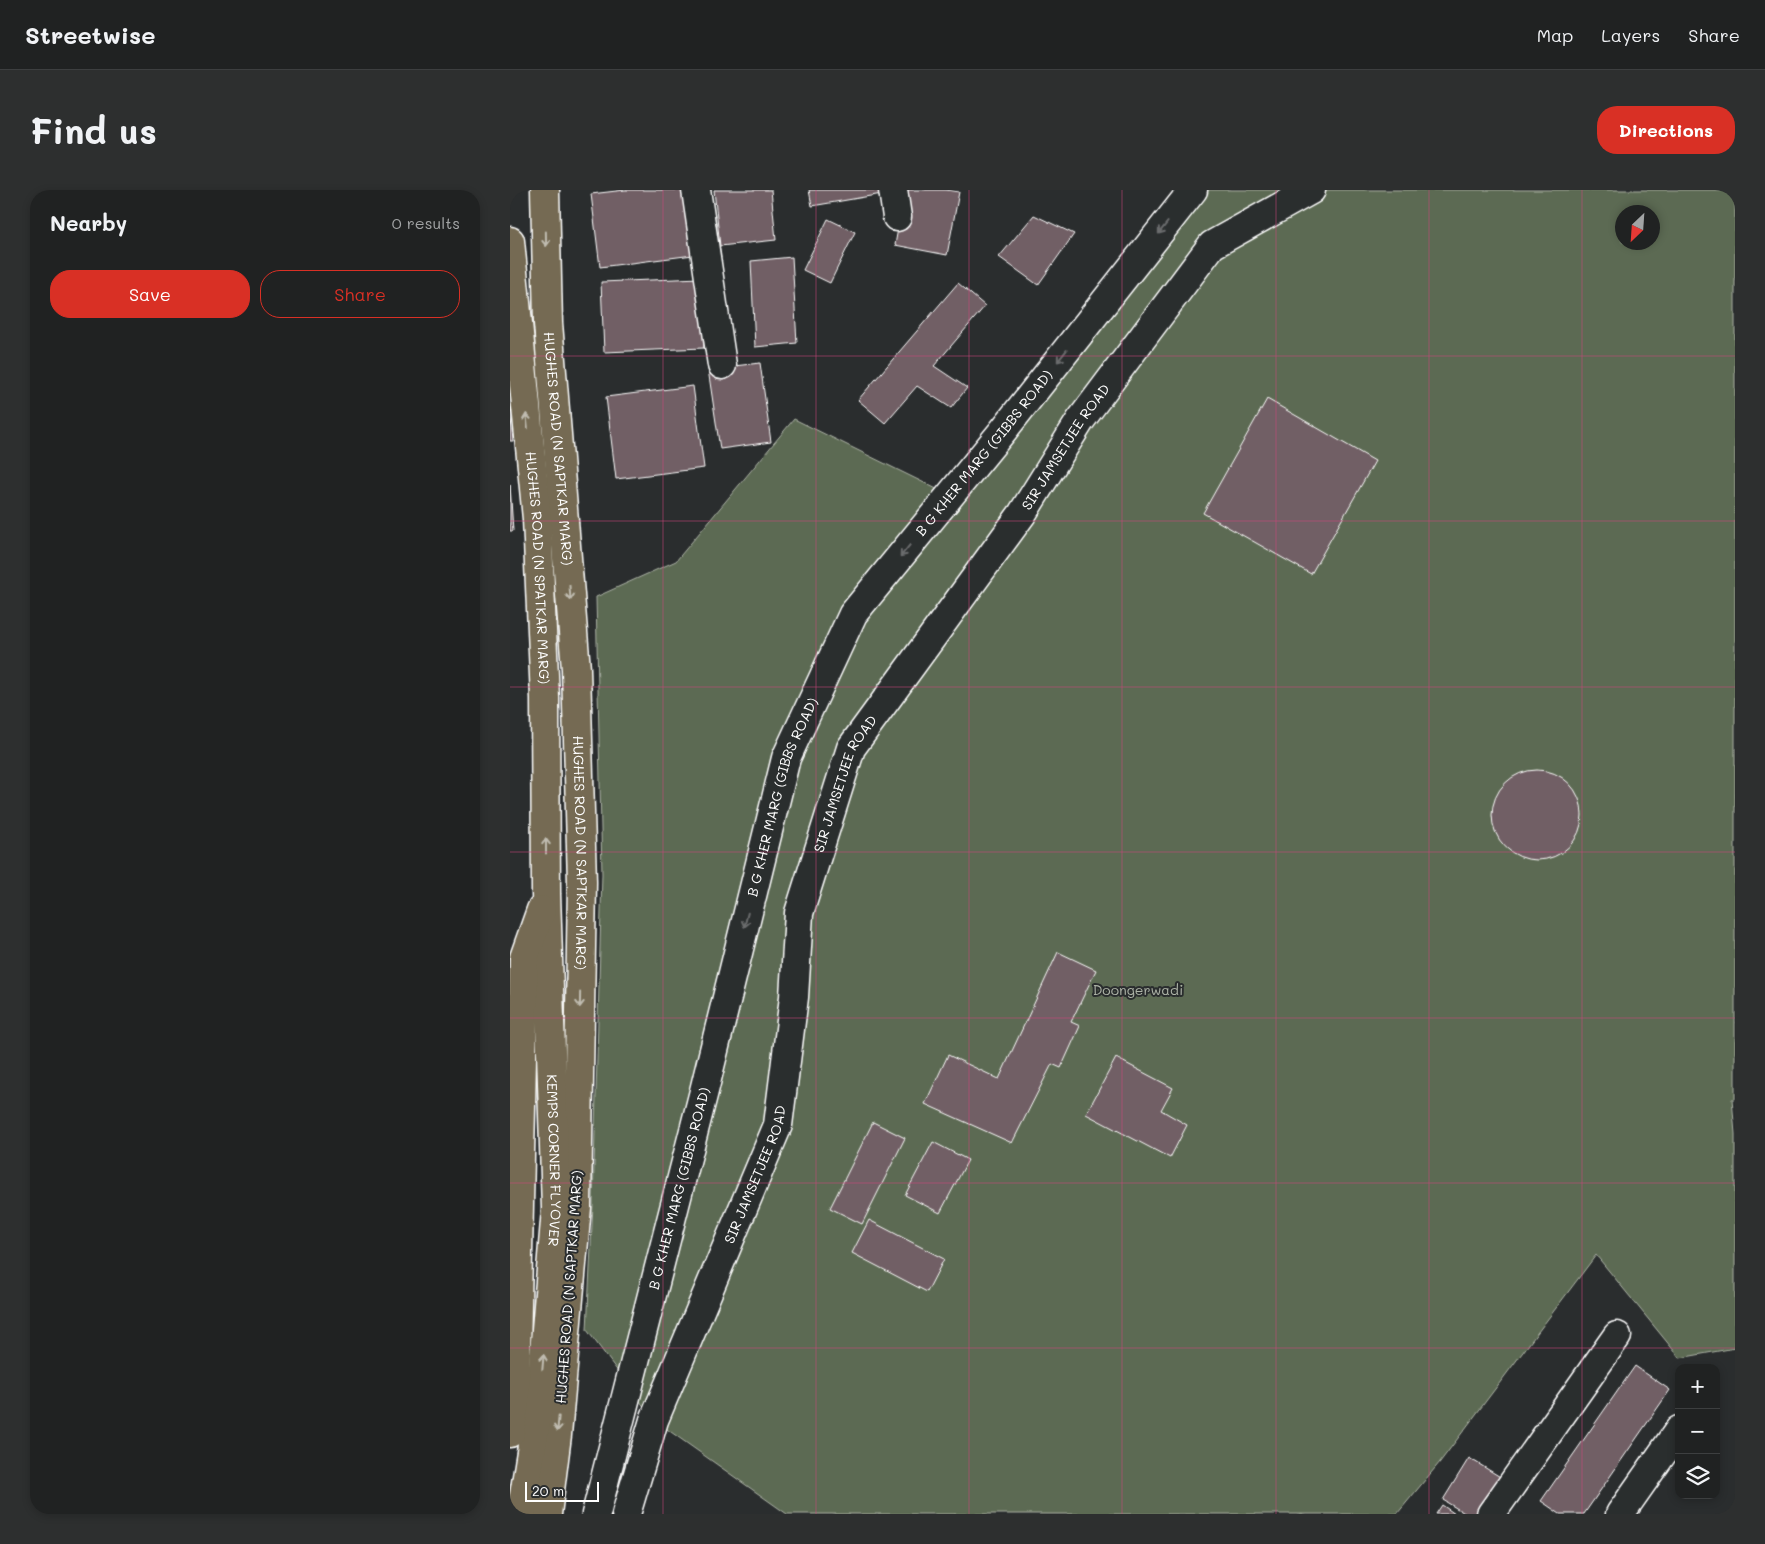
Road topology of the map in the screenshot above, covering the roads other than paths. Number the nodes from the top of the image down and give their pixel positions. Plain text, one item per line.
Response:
1 (545, 190) edge
2 (696, 190) edge
3 (893, 190) edge
4 (1193, 190) edge
5 (1311, 190) edge
6 (897, 217) dead end
7 (510, 241) edge
8 (722, 365) dead end
9 (546, 894) junction
10 (513, 1305) edge
11 (1617, 1336) dead end
12 (510, 1433) edge
13 (1675, 1436) edge
14 (1503, 1510) edge
15 (629, 1512) edge
16 (521, 1514) edge
17 (547, 1514) edge
18 (596, 1514) edge
19 (1620, 1514) edge

1 -> 17 main road, HUGHES ROAD (N SAPTKAR MARG)
2 - 8 street
3 - 6 street
4 -> 18 street, B G KHER MARG (GIBBS ROAD)
5 - 15 street, SIR JAMSETJEE ROAD
9 -> 7 main road, HUGHES ROAD (N SPATKAR MARG)
9 - 10 main road
16 -> 9 main road, KEMPS CORNER FLYOVER
10 - 12 main road
11 - 14 street
13 - 19 street

